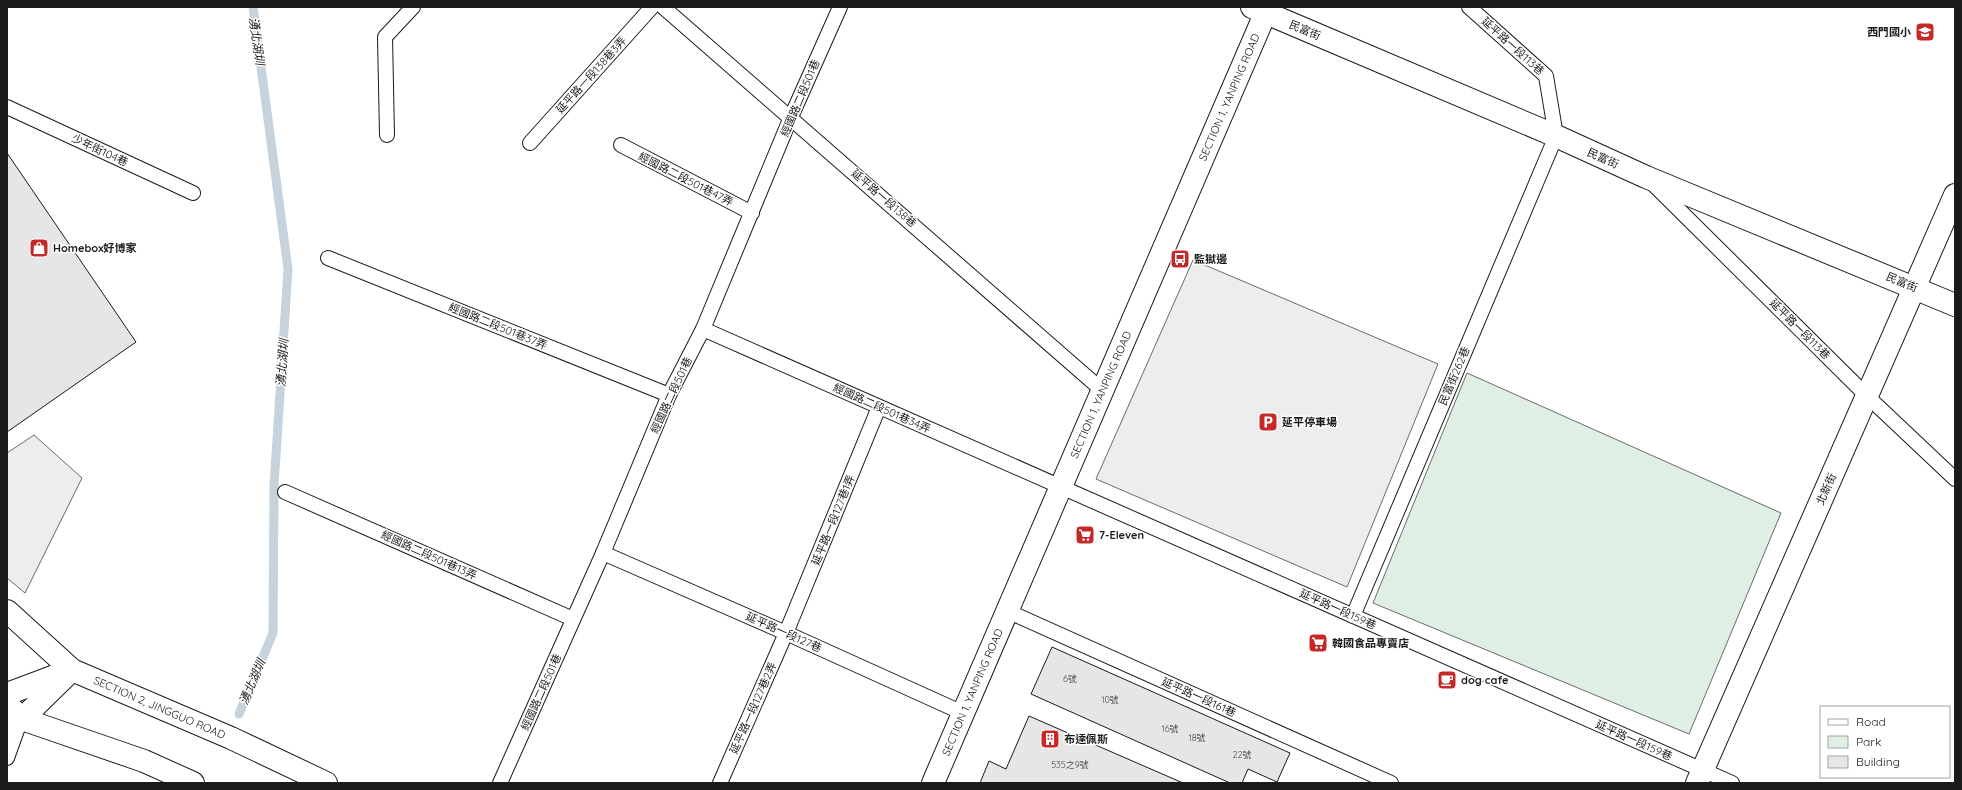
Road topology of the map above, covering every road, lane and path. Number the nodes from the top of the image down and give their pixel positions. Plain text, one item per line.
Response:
1 (413, 7) edge
2 (652, 7) edge
3 (663, 7) edge
4 (840, 7) edge
5 (1469, 7) edge
6 (1262, 9) edge
7 (7, 107) edge
8 (791, 117) junction
9 (387, 135) dead end
10 (1556, 136) junction
11 (530, 143) dead end
12 (621, 145) dead end
13 (1646, 177) junction
14 (193, 193) dead end
15 (1955, 195) edge
16 (752, 212) junction
17 (328, 258) dead end
18 (1916, 288) junction
19 (1955, 305) edge
20 (703, 330) junction
21 (1103, 391) junction
22 (669, 395) junction
23 (1867, 396) junction
24 (879, 407) junction
25 (1955, 479) edge
26 (1061, 487) junction
27 (285, 492) dead end
28 (603, 553) junction
29 (7, 611) edge
30 (1007, 611) junction
31 (1352, 616) junction
32 (573, 619) junction
33 (786, 632) junction
34 (72, 670) junction
35 (7, 694) edge
36 (963, 713) junction
37 (12, 717) edge
38 (7, 758) edge
39 (1700, 777) edge
40 (193, 783) edge
41 (326, 783) edge
42 (500, 783) edge
43 (720, 783) edge
44 (932, 783) edge
45 (1391, 783) edge
46 (1732, 783) edge

1 - 9 lane
2 - 11 lane, 延平路一段138巷3弄
3 - 8 lane, 延平路一段138巷
4 - 8 lane, 經國路二段501巷
5 - 10 lane, 延平路一段113巷
6 - 10 street, 民富街
6 - 21 street, SECTION 1, YANPING ROAD
7 - 14 lane, 少年街104巷
8 - 16 lane, 經國路二段501巷
8 - 21 lane, 延平路一段138巷
10 - 13 street, 民富街
10 - 31 lane, 民富街262巷
12 - 16 lane, 經國路二段501巷47弄
13 - 18 street, 民富街
13 - 23 lane, 延平路一段113巷
15 - 18 street, 北新街
16 - 20 lane, 經國路二段501巷
17 - 22 lane, 經國路二段501巷37弄
18 - 19 street, 民富街
18 - 23 street, 北新街
20 - 22 lane, 經國路二段501巷
20 - 24 lane, 經國路二段501巷34弄
21 - 26 street, SECTION 1, YANPING ROAD
22 - 28 lane, 經國路二段501巷
23 - 25 lane, 延平路一段113巷
23 - 39 street, 北新街
24 - 26 lane, 經國路二段501巷34弄
24 - 33 lane, 延平路一段127巷1弄
26 - 30 street, SECTION 1, YANPING ROAD
26 - 31 lane, 延平路一段159巷
27 - 32 lane, 經國路二段501巷13弄
28 - 32 lane, 經國路二段501巷
28 - 33 lane, 延平路一段127巷
29 - 34 street, SECTION 2, JINGGUO ROAD
30 - 36 street, SECTION 1, YANPING ROAD
30 - 45 lane, 延平路一段161巷
31 - 39 lane, 延平路一段159巷
32 - 42 lane, 經國路二段501巷
33 - 36 lane, 延平路一段127巷
33 - 43 lane, 延平路一段127巷2弄
34 - 35 street
34 - 37 street
34 - 41 street, SECTION 2, JINGGUO ROAD
36 - 44 street, SECTION 1, YANPING ROAD
37 - 38 lane
37 - 40 street
39 - 46 lane, 延平路一段159巷

